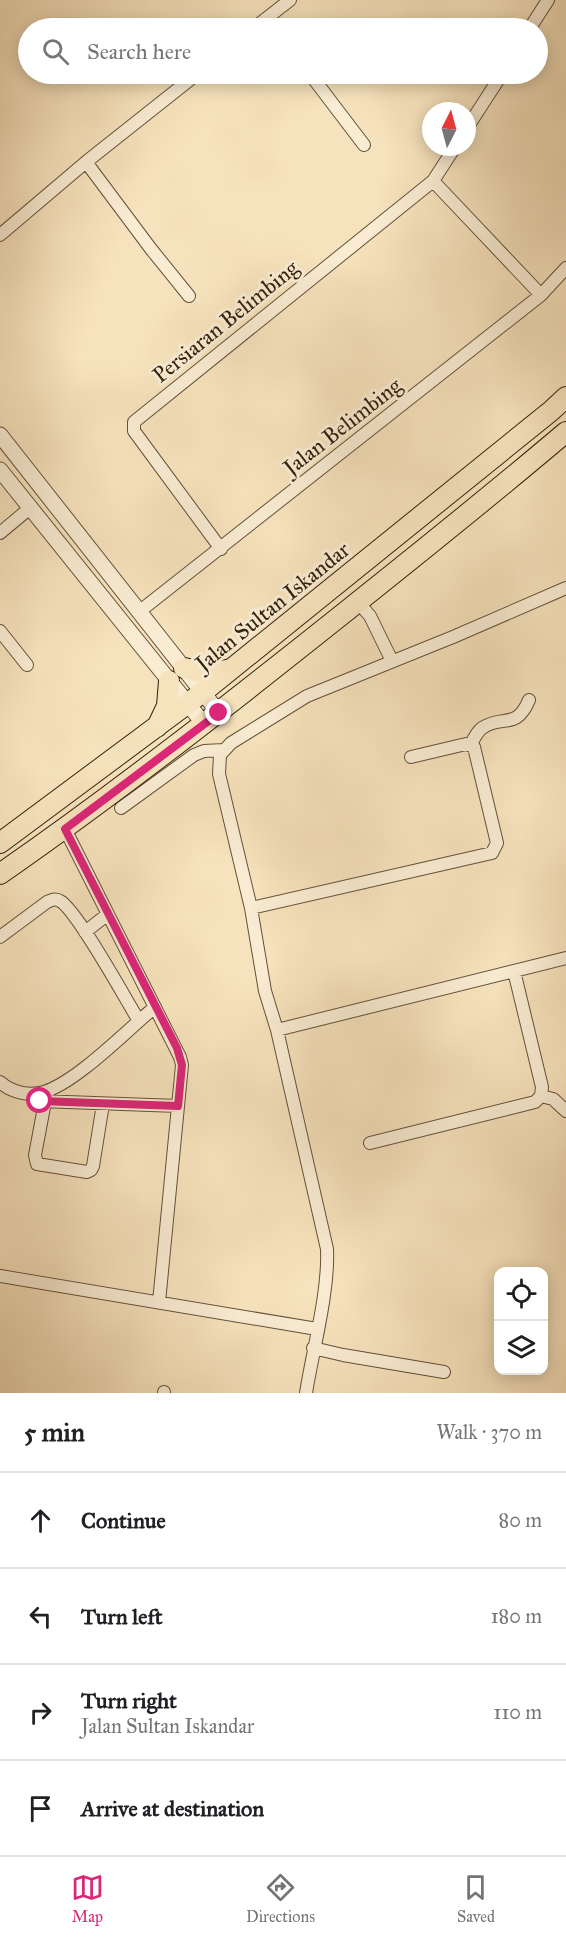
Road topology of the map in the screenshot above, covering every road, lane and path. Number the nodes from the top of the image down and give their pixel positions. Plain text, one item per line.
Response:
1 (290, 0) edge
2 (548, 0) edge
3 (268, 18) edge
4 (536, 18) edge
5 (184, 84) edge
6 (318, 84) edge
7 (496, 84) edge
8 (476, 114) edge
9 (364, 145) dead end
10 (448, 156) edge
11 (86, 162) junction
12 (433, 181) junction
13 (0, 236) edge
14 (566, 268) edge
15 (541, 295) junction
16 (189, 296) dead end
17 (566, 397) edge
18 (566, 432) edge
19 (0, 435) edge
20 (0, 470) edge
21 (30, 508) junction
22 (0, 533) edge
23 (221, 549) junction
24 (566, 588) edge
25 (358, 602) junction
26 (140, 611) junction
27 (0, 631) edge
28 (392, 661) junction
29 (27, 665) dead end
30 (232, 669) junction
31 (176, 675) junction
32 (196, 698) junction
33 (530, 700) dead end
34 (211, 719) junction
35 (156, 729) junction
36 (471, 744) junction
37 (224, 750) junction
38 (411, 757) dead end
39 (121, 808) dead end
40 (65, 829) junction
41 (0, 843) edge
42 (0, 874) edge
43 (251, 908) junction
44 (108, 914) junction
45 (85, 932) junction
46 (0, 937) edge
47 (566, 958) edge
48 (514, 971) junction
49 (155, 1007) junction
50 (139, 1021) junction
51 (277, 1030) junction
52 (0, 1082) edge
53 (32, 1094) junction
54 (541, 1096) junction
55 (45, 1102) junction
56 (103, 1104) junction
57 (178, 1106) junction
58 (566, 1110) edge
59 (370, 1143) dead end
60 (0, 1276) edge
61 (159, 1302) junction
62 (317, 1329) junction
63 (313, 1348) junction
64 (444, 1372) dead end
65 (306, 1393) edge

1 - 3 street
2 - 4 street
5 - 11 street
6 - 9 street
7 - 8 street
10 - 12 street, Persiaran Belimbing
11 - 13 street
11 - 16 street
12 - 15 street
12 - 23 street, Persiaran Belimbing
14 - 15 street, Jalan Belimbing
15 - 23 street, Jalan Belimbing
17 - 30 main road, Jalan Sultan Iskandar
18 - 25 main road
19 - 26 street
20 - 21 street
21 - 22 street
21 - 31 street
23 - 26 street, Jalan Belimbing
24 - 28 street
25 - 28 street
25 - 34 main road
26 - 31 street
27 - 29 street
28 - 37 street
30 - 31 main road
30 - 32 main road, Jalan Sultan Iskandar
31 - 32 street
31 - 35 main road
32 - 34 street
32 - 35 main road, Jalan Sultan Iskandar
33 - 36 street
34 - 40 main road
35 - 41 main road, Jalan Sultan Iskandar
36 - 38 street
36 - 43 street
37 - 39 street
37 - 43 street
40 - 42 main road
40 - 44 street
43 - 51 street
44 - 45 street
44 - 49 street
45 - 46 street
45 - 50 street
47 - 48 street
48 - 51 street
48 - 54 street
49 - 50 street
49 - 57 street
50 - 53 street
51 - 62 street
52 - 53 street
53 - 55 street
54 - 58 street
54 - 59 street
55 - 56 street
55 - 56 street
56 - 57 street
57 - 61 street
60 - 61 street
61 - 62 street
62 - 63 street
63 - 64 street
63 - 65 street

